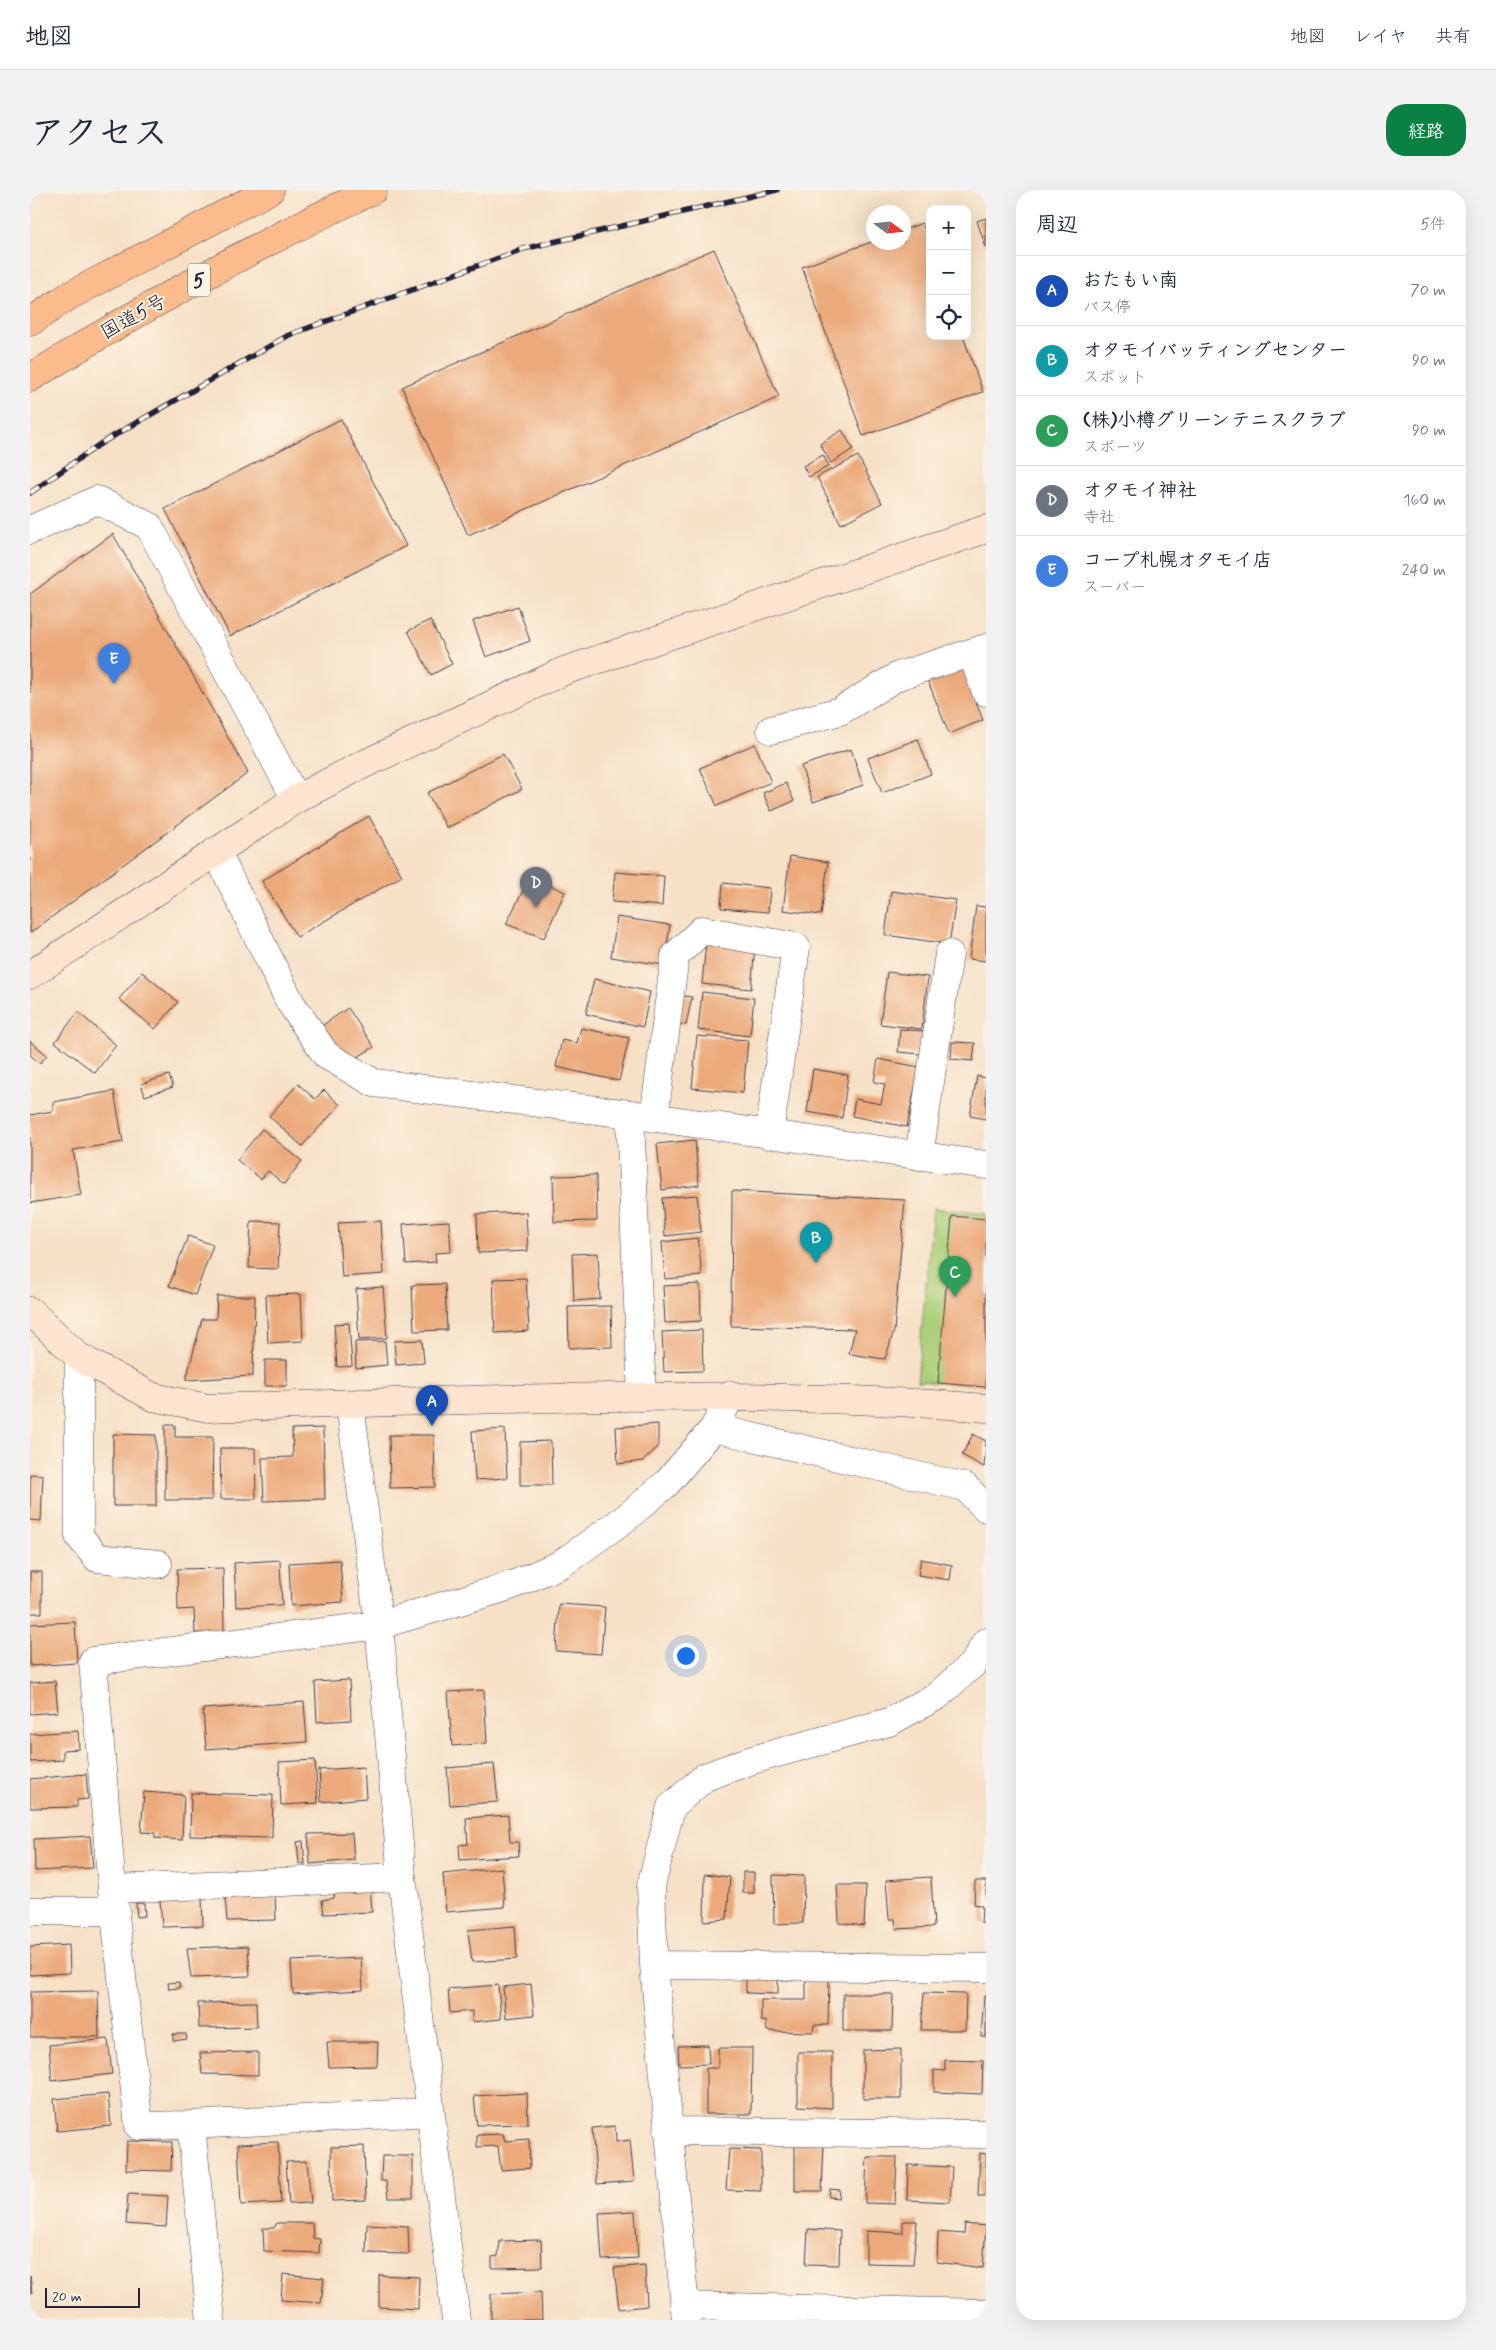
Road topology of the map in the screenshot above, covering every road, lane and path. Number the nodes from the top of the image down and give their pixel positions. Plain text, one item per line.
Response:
1 (270, 190) edge
2 (373, 190) edge
3 (30, 322) edge
4 (30, 378) edge
5 (986, 529) edge
6 (30, 530) edge
7 (979, 651) edge
8 (986, 692) edge
9 (771, 730) dead end
10 (296, 799) junction
11 (216, 851) junction
12 (949, 954) dead end
13 (30, 975) edge
14 (642, 1116) junction
15 (770, 1134) junction
16 (919, 1156) junction
17 (986, 1165) edge
18 (30, 1311) edge
19 (79, 1357) junction
20 (731, 1395) junction
21 (642, 1397) junction
22 (350, 1404) junction
23 (986, 1408) edge
24 (714, 1428) junction
25 (986, 1508) edge
26 (158, 1564) dead end
27 (379, 1625) junction
28 (986, 1642) edge
29 (402, 1877) junction
30 (114, 1900) junction
31 (30, 1911) edge
32 (654, 1965) junction
33 (986, 1968) edge
34 (430, 2112) junction
35 (191, 2125) junction
36 (668, 2131) junction
37 (986, 2134) edge
38 (685, 2313) edge
39 (986, 2313) edge
40 (211, 2320) edge
41 (456, 2320) edge

1 - 3 highway, 5
2 - 4 highway, 国道5号 / 5
5 - 10 street
6 - 10 street
7 - 8 street
7 - 9 street
10 - 11 street
11 - 13 street
11 - 14 street
12 - 16 street
14 - 15 street
14 - 15 street
14 - 21 street
15 - 16 street
16 - 17 street
18 - 19 street
19 - 22 street
19 - 26 street
20 - 21 street
20 - 23 street
20 - 24 street
21 - 22 street
22 - 27 street
24 - 25 street
24 - 27 street
27 - 29 street
27 - 30 street
28 - 32 street
29 - 30 street
29 - 34 street
30 - 31 street
30 - 35 street
32 - 33 street
32 - 36 street
34 - 35 street
34 - 41 street
35 - 40 street
36 - 37 street
36 - 38 street
38 - 39 street

